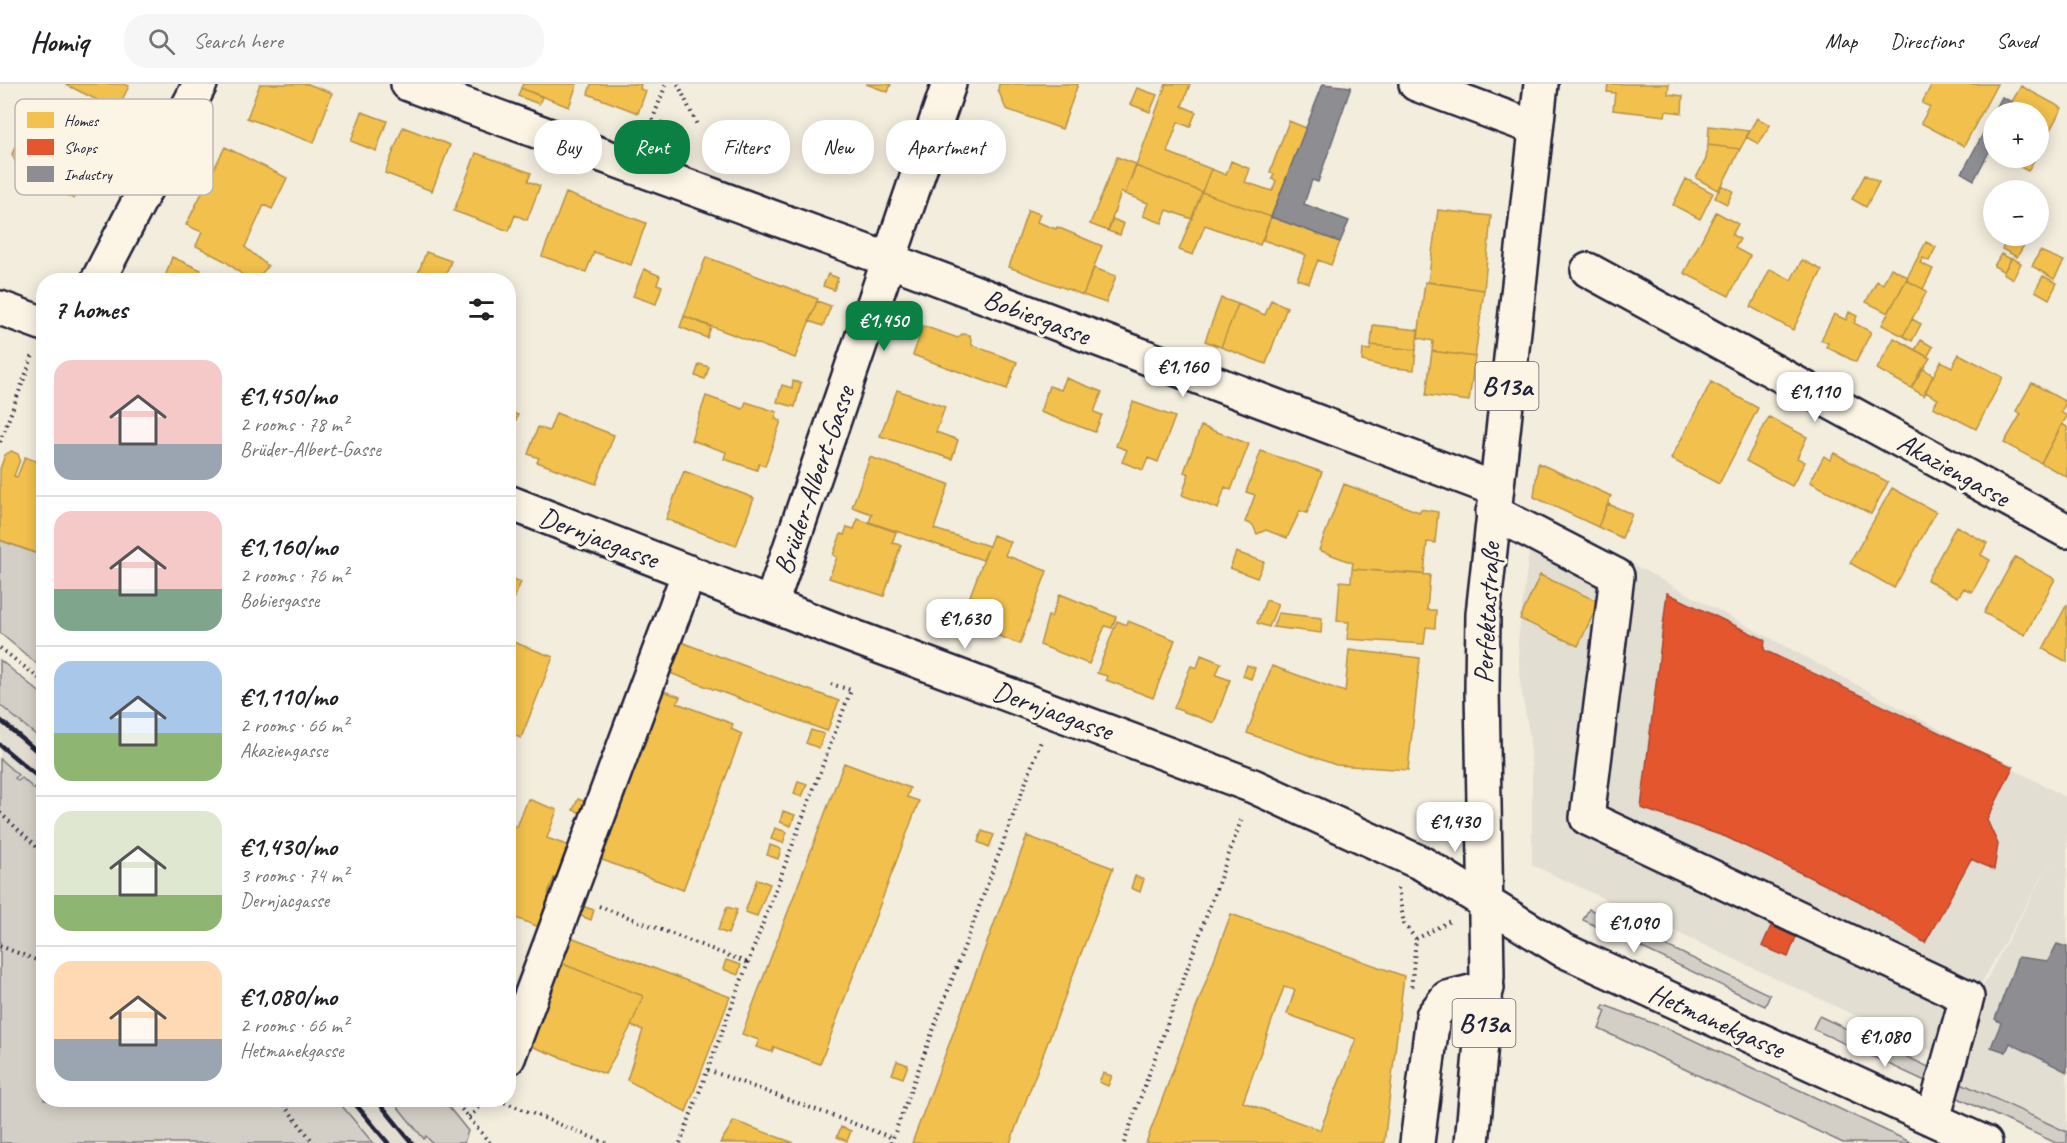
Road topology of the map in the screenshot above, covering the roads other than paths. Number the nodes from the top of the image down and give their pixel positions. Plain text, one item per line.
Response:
1 (200, 84) edge
2 (408, 84) edge
3 (949, 84) edge
4 (1416, 84) edge
5 (1540, 84) edge
6 (192, 99) edge
7 (1535, 128) junction
8 (142, 195) edge
9 (889, 260) junction
10 (1588, 270) dead end
11 (102, 273) edge
12 (0, 308) edge
13 (36, 332) edge
14 (1494, 500) junction
15 (516, 505) edge
16 (2067, 531) edge
17 (689, 572) junction
18 (771, 604) junction
19 (1487, 902) junction
20 (1487, 988) junction
21 (516, 1037) edge
22 (1934, 1119) junction
23 (1417, 1143) edge
24 (1472, 1143) edge
25 (1985, 1143) edge

1 - 6 street
2 - 9 street, Bobiesgasse
3 - 9 street, Brüder-Albert-Gasse
4 - 7 street
5 - 7 street, Perfektastraße / B13a
7 - 14 street, Perfektastraße / B13a
8 - 11 street
9 - 14 street, Bobiesgasse
9 - 18 street, Brüder-Albert-Gasse
10 - 16 street, Akaziengasse
12 - 13 street
14 - 19 street, Perfektastraße / B13a
14 - 22 street, Bobiesgasse
15 - 17 street, Dernjacgasse
17 - 18 street, Dernjacgasse
17 - 21 street
18 - 19 street, Dernjacgasse
19 - 20 street, Perfektastraße / B13a
19 - 22 street, Hetmanekgasse
20 - 23 street
20 - 24 street, Perfektastraße / B13a
22 - 25 street, Hetmanekgasse

